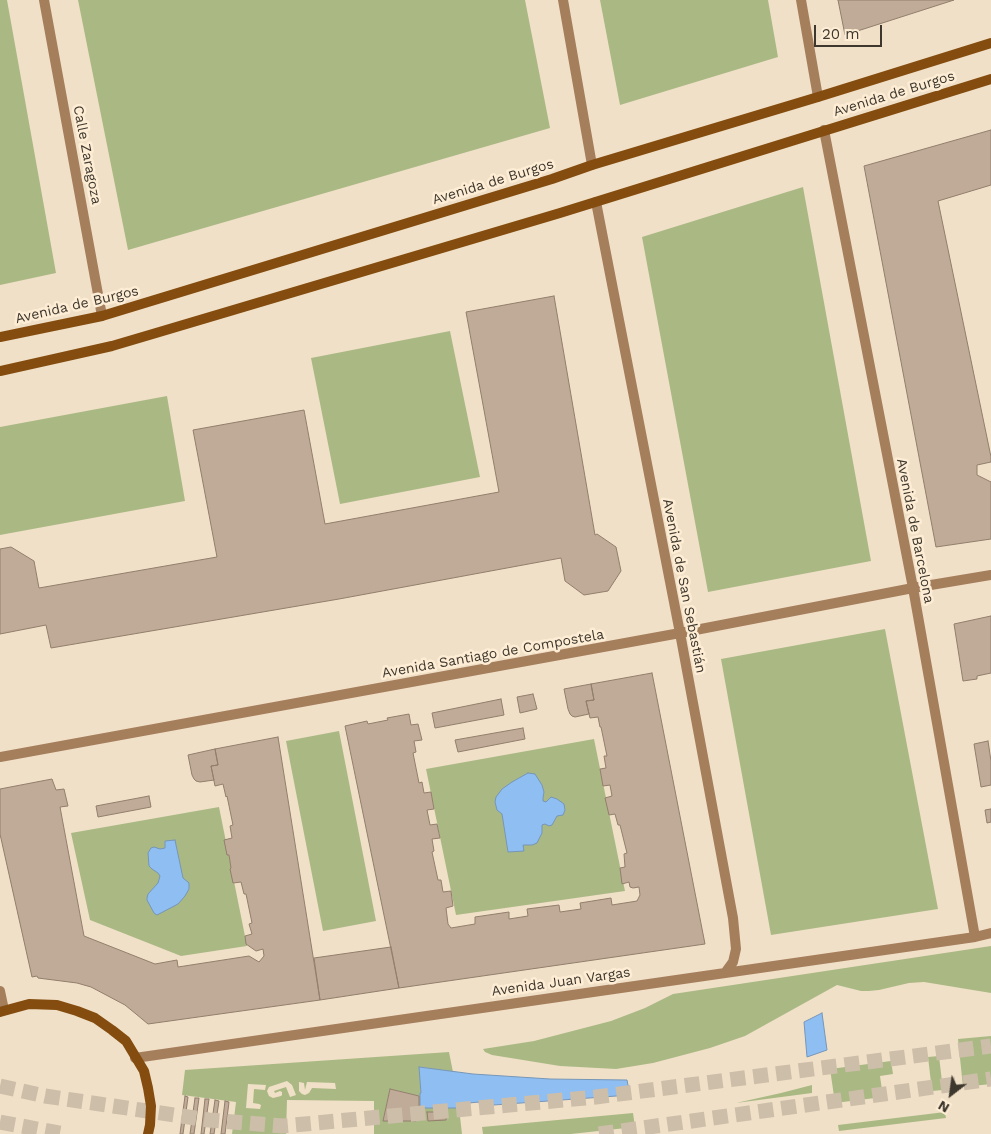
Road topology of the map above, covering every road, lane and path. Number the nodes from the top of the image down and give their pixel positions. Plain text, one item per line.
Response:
1 (44, 0) edge
2 (563, 0) edge
3 (801, 0) edge
4 (991, 43) edge
5 (991, 79) edge
6 (818, 97) junction
7 (824, 130) junction
8 (592, 165) junction
9 (596, 202) junction
10 (102, 316) junction
11 (0, 337) edge
12 (0, 371) edge
13 (991, 575) edge
14 (913, 588) junction
15 (680, 634) junction
16 (0, 757) edge
17 (991, 933) edge
18 (975, 937) junction
19 (725, 973) junction
20 (0, 991) edge
21 (2, 1011) edge
22 (135, 1058) junction
23 (148, 1134) edge

1 - 10 street, Calle Zaragoza
2 - 8 street
3 - 6 street
4 - 6 street, Avenida de Burgos
5 - 7 street, Avenida de Burgos
6 - 8 street, Avenida de Burgos
7 - 9 street, Avenida de Burgos
7 - 14 street, Avenida de Barcelona
8 - 10 street, Avenida de Burgos
9 - 12 street, Avenida de Burgos
9 - 15 street, Avenida de San Sebastián
10 - 11 street, Avenida de Burgos
13 - 14 street, Avenida Santiago de Compostela
14 - 15 street, Avenida Santiago de Compostela
14 - 18 street, Avenida de Barcelona
15 - 16 street, Avenida Santiago de Compostela
15 - 19 street, Avenida de San Sebastián
17 - 18 street, Avenida Juan Vargas
18 - 19 street, Avenida Juan Vargas
19 - 22 street, Avenida Juan Vargas
20 - 21 street
21 - 22 street
22 - 23 street

